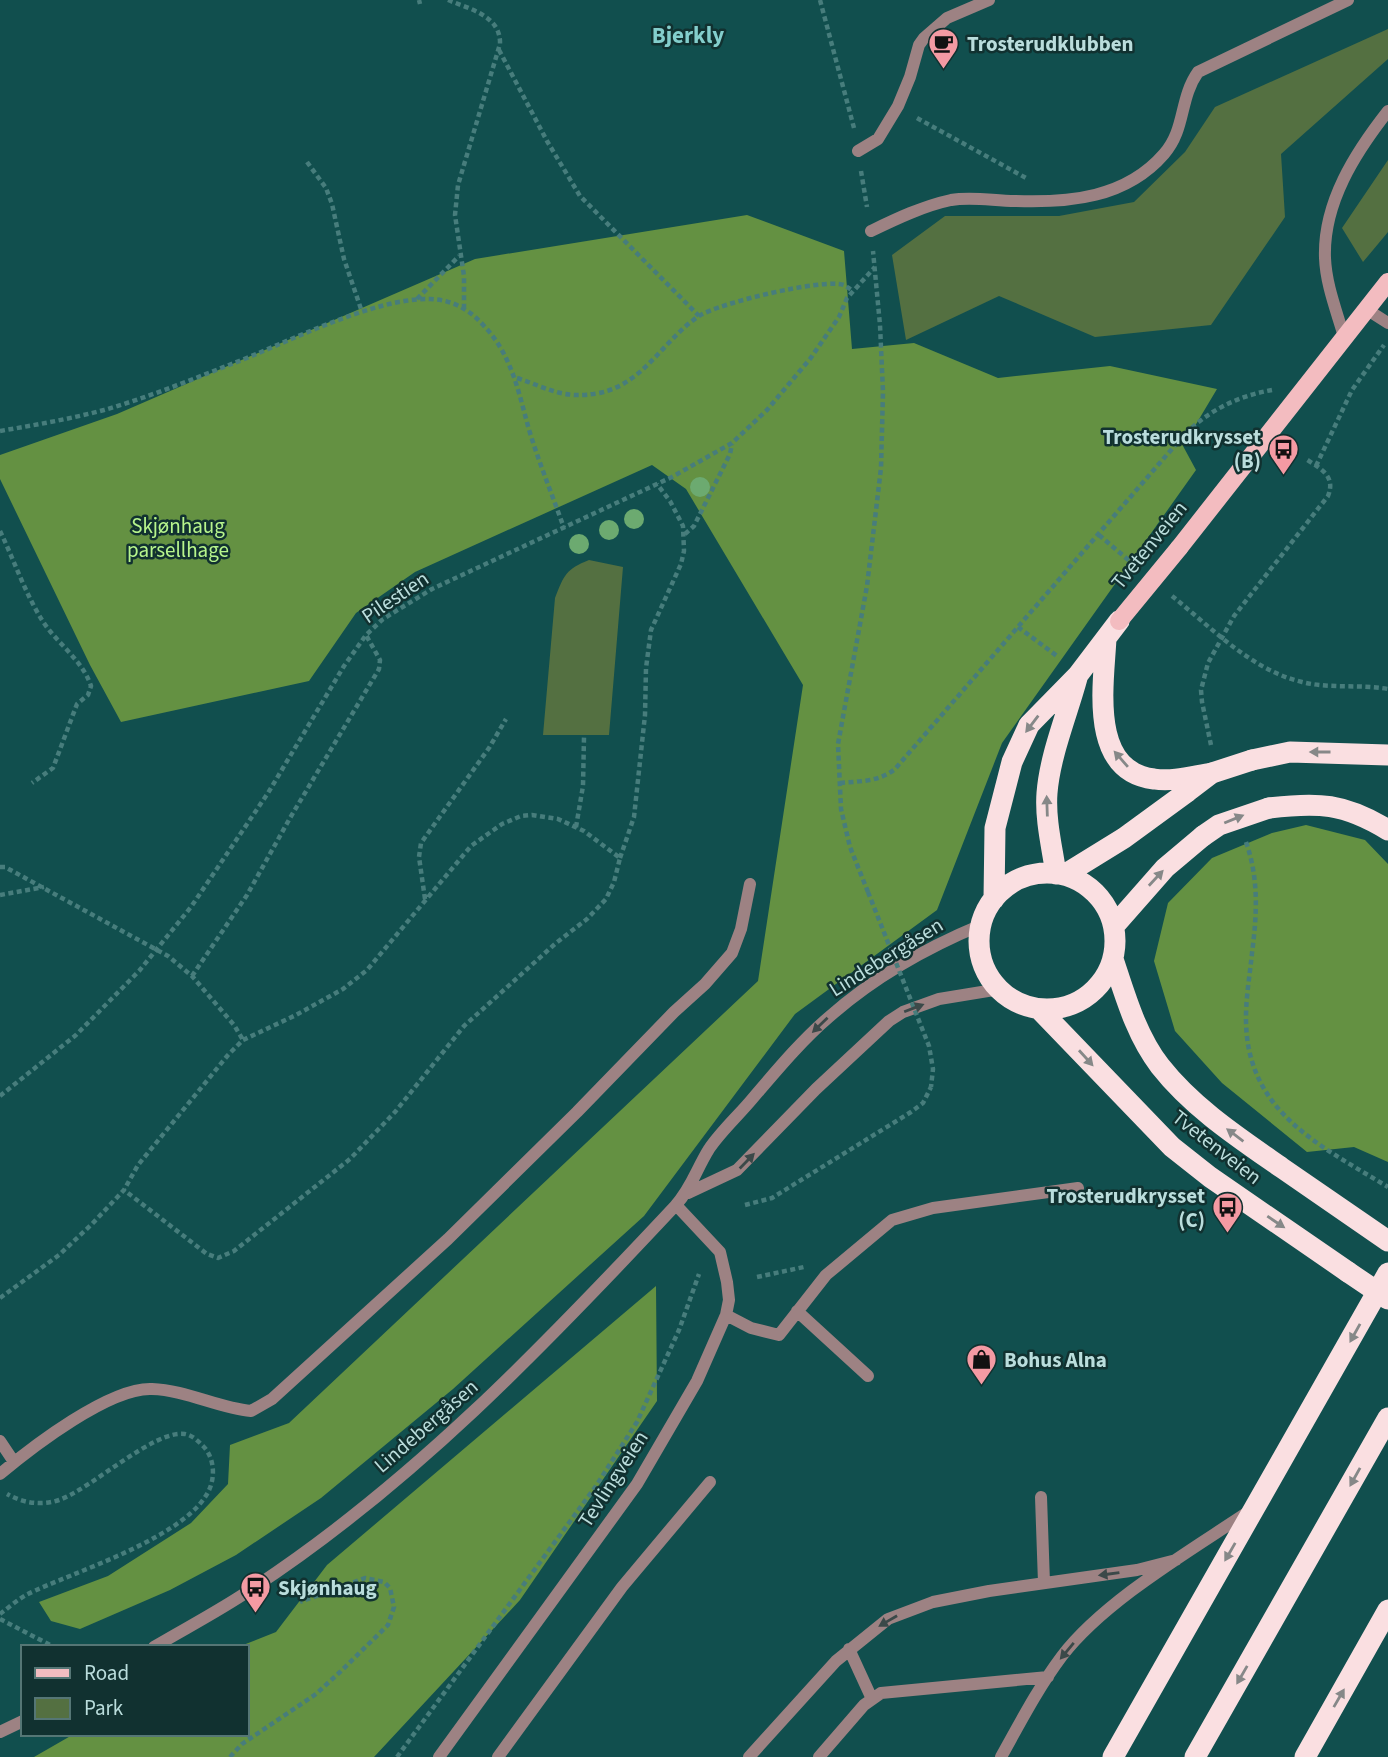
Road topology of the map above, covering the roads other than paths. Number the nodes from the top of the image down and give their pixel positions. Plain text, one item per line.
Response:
1 (989, 0) edge
2 (1348, 0) edge
3 (1388, 111) edge
4 (858, 151) road end
5 (871, 231) road end
6 (1388, 282) edge
7 (1366, 309) junction
8 (1388, 323) edge
9 (1345, 337) junction
10 (1113, 629) junction
11 (1078, 674) junction
12 (1388, 755) edge
13 (1184, 785) junction
14 (1388, 830) edge
15 (1060, 874) junction
16 (750, 884) dead end
17 (995, 898) junction
18 (981, 925) junction
19 (1114, 926) junction
20 (1113, 959) junction
21 (1000, 989) junction
22 (1039, 1009) junction
23 (1078, 1188) dead end
24 (688, 1193) junction
25 (676, 1205) junction
26 (1380, 1235) edge
27 (1388, 1273) edge
28 (1388, 1299) edge
29 (797, 1311) junction
30 (726, 1315) junction
31 (868, 1376) dead end
32 (1388, 1418) edge
33 (0, 1441) edge
34 (14, 1462) junction
35 (0, 1474) edge
36 (710, 1482) dead end
37 (1041, 1497) dead end
38 (1257, 1506) junction
39 (1176, 1560) junction
40 (1044, 1583) junction
41 (1388, 1610) edge
42 (157, 1645) edge
43 (849, 1649) junction
44 (1048, 1677) junction
45 (872, 1699) junction
46 (21, 1722) edge
47 (0, 1732) edge
48 (439, 1757) edge
49 (498, 1757) edge
50 (749, 1757) edge
51 (819, 1757) edge
52 (1000, 1757) edge
53 (1113, 1757) edge
54 (1195, 1757) edge
55 (1305, 1757) edge

1 - 4 street
2 - 5 street
3 - 9 street
6 - 7 main road, Tvetenveien
7 - 8 street
7 - 9 main road, Tvetenveien
9 - 10 main road, Tvetenveien, bridge
10 - 11 highway, Tvetenveien
13 -> 10 highway
15 -> 11 highway, Tvetenveien
11 -> 17 highway, Tvetenveien
12 -> 13 highway, bridge
13 - 15 highway
19 -> 14 highway, bridge
15 - 17 highway, Tvetenveien
15 - 19 highway, Tvetenveien
16 - 34 street
17 - 18 highway, Tvetenveien
18 - 21 highway, Tvetenveien
18 -> 24 street, Lindebergåsen
19 - 20 highway, Tvetenveien
20 - 22 highway, Tvetenveien
26 -> 20 highway, Tvetenveien
21 - 22 highway, Tvetenveien
24 -> 21 street, Lindebergåsen
22 -> 28 highway, Tvetenveien, bridge
23 - 29 street
24 - 25 street, Lindebergåsen
25 - 30 street, Tevlingveien
25 - 42 street, Lindebergåsen
27 -> 38 highway
29 - 30 street
29 - 31 street
30 - 48 street, Tevlingveien
32 -> 54 highway
33 - 34 street
34 - 35 street
36 - 49 street
37 - 40 street
38 - 39 street
38 -> 53 highway
39 -> 40 street
39 -> 44 street
40 -> 43 street
55 -> 41 highway
43 - 45 street
43 - 50 street
44 - 45 street
44 - 52 street
45 - 51 street
46 - 47 street

